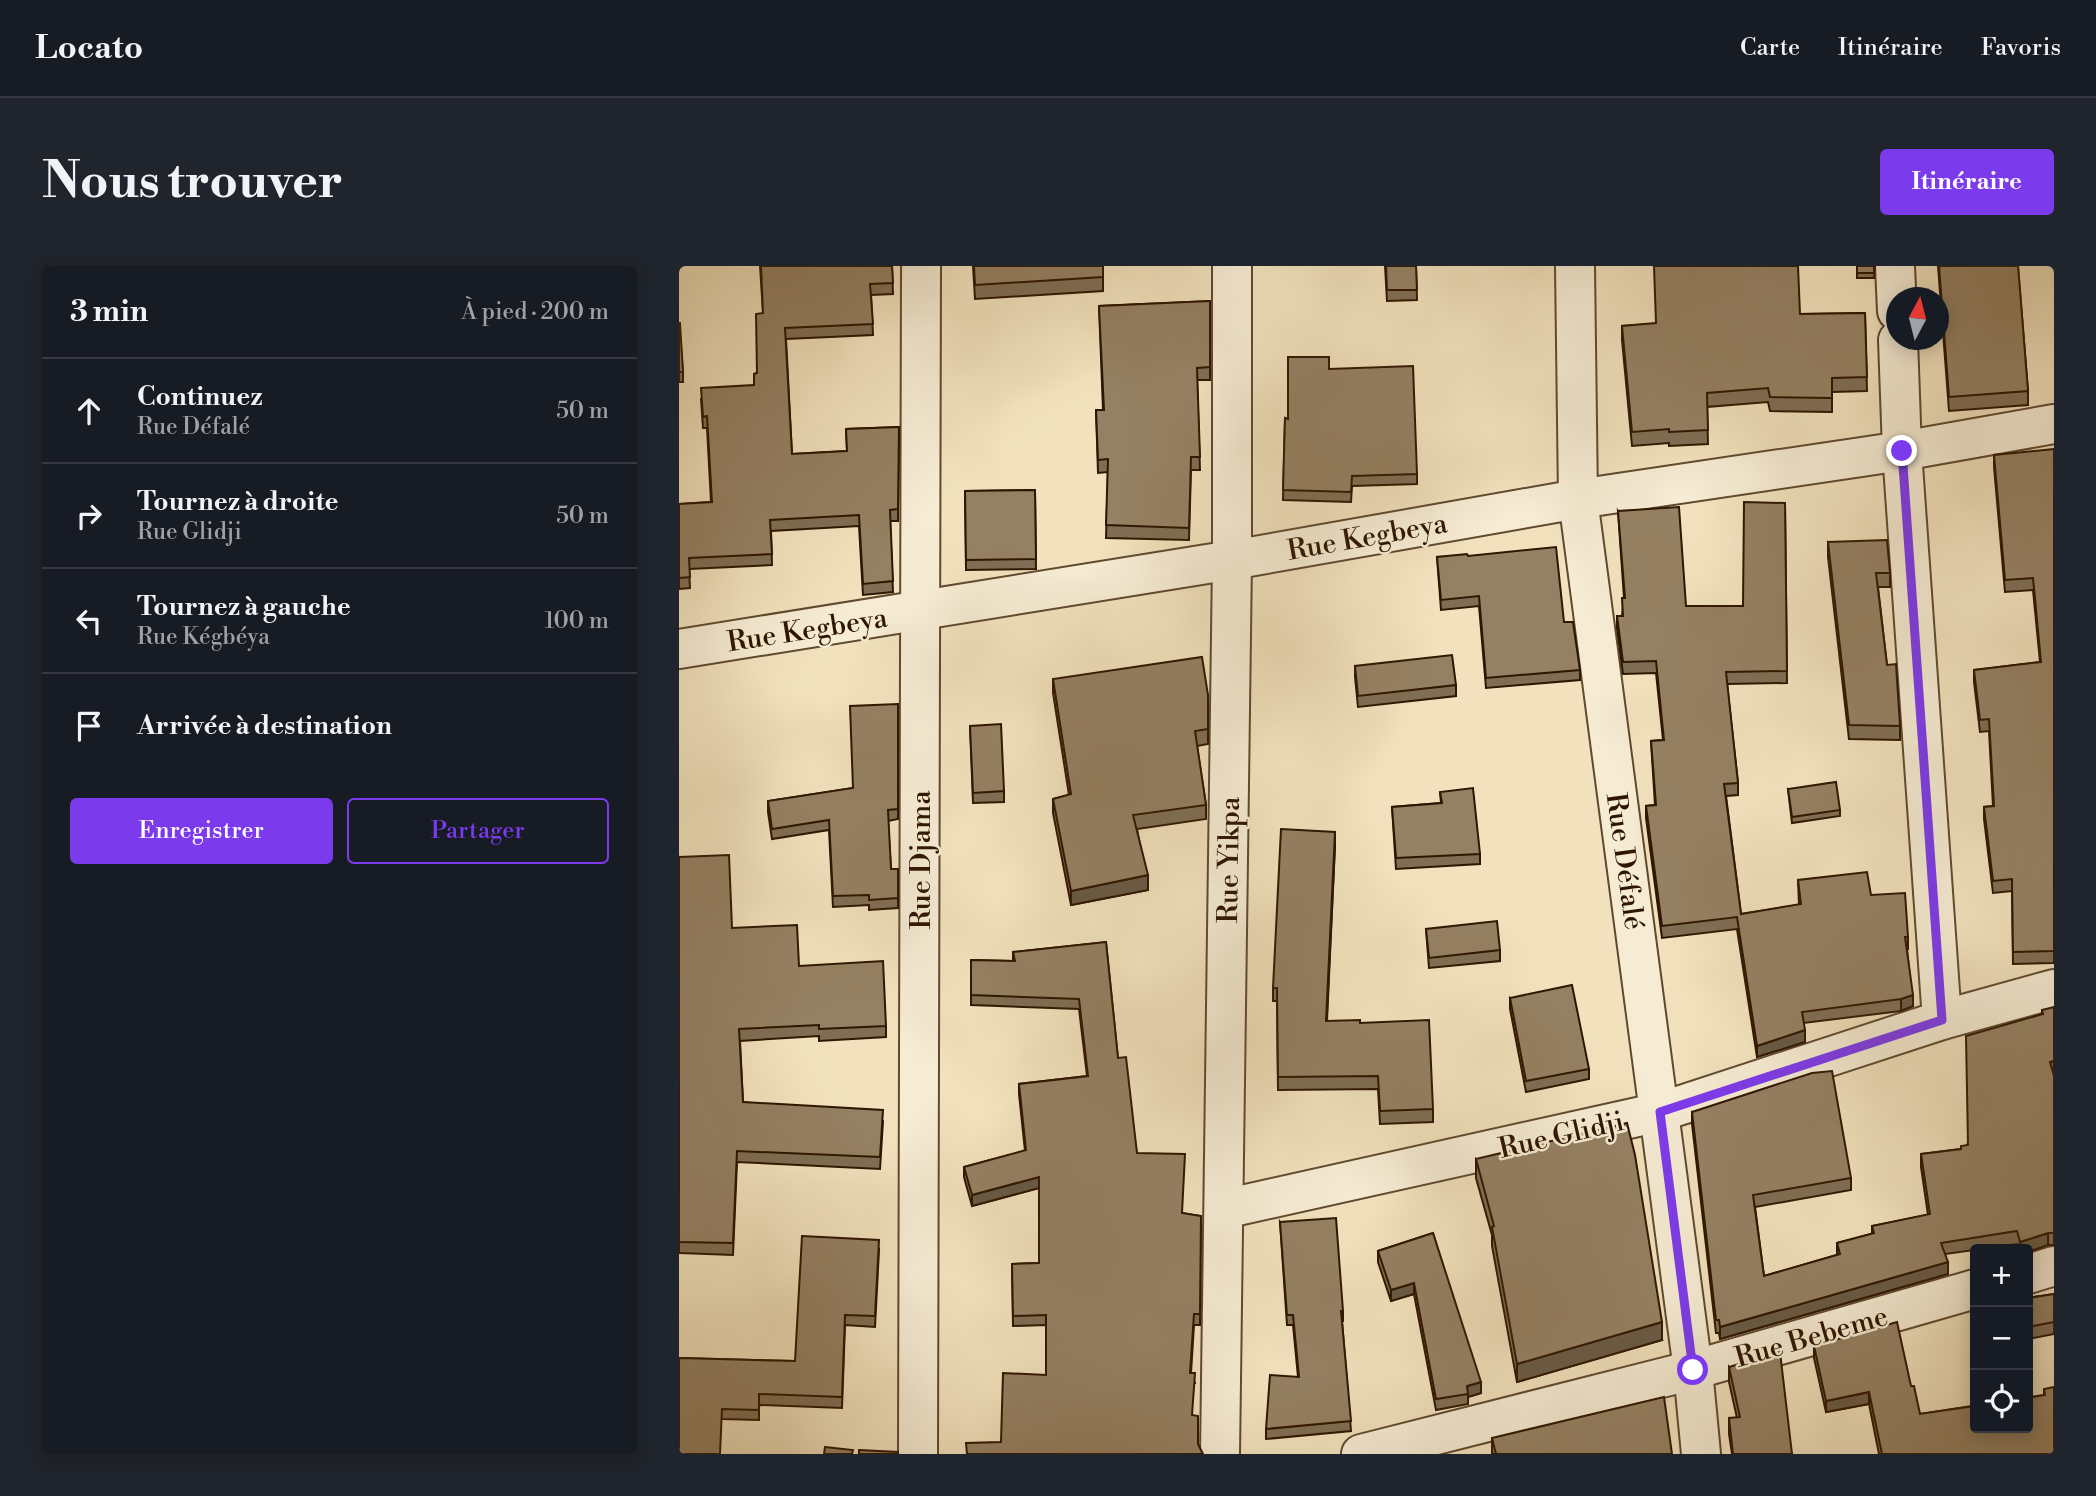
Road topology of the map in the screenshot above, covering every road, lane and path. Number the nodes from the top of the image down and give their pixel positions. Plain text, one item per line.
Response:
1 (921, 266) edge
2 (1232, 266) edge
3 (1575, 266) edge
4 (1895, 266) edge
5 (1895, 287) edge
6 (1898, 350) edge
7 (2054, 424) edge
8 (1902, 451) junction
9 (1578, 499) junction
10 (1232, 560) junction
11 (920, 612) junction
12 (679, 649) edge
13 (2054, 989) edge
14 (1942, 1020) junction
15 (1660, 1112) junction
16 (1224, 1209) junction
17 (2054, 1266) edge
18 (2033, 1272) edge
19 (1970, 1290) edge
20 (1693, 1370) junction
21 (918, 1454) edge
22 (1220, 1454) edge
23 (1361, 1454) edge
24 (1701, 1454) edge

1 - 11 street, Rue Djama
2 - 10 street, Rue Yikpa
3 - 9 street, Rue Défalé
4 - 5 street
6 - 8 street
7 - 8 street, Rue Kegbeya
8 - 9 street, Rue Kegbeya
8 - 14 street
9 - 10 street, Rue Kegbeya
9 - 15 street, Rue Défalé
10 - 11 street, Rue Kegbeya
10 - 16 street, Rue Yikpa
11 - 12 street, Rue Kegbeya
11 - 21 street, Rue Djama
13 - 14 street, Rue Glidji
14 - 15 street, Rue Glidji
15 - 16 street, Rue Glidji
15 - 20 street, Rue Défalé
16 - 22 street, Rue Yikpa
17 - 18 street
19 - 20 street, Rue Bebeme
20 - 23 street, Rue Bebeme
20 - 24 street, Rue Défalé

